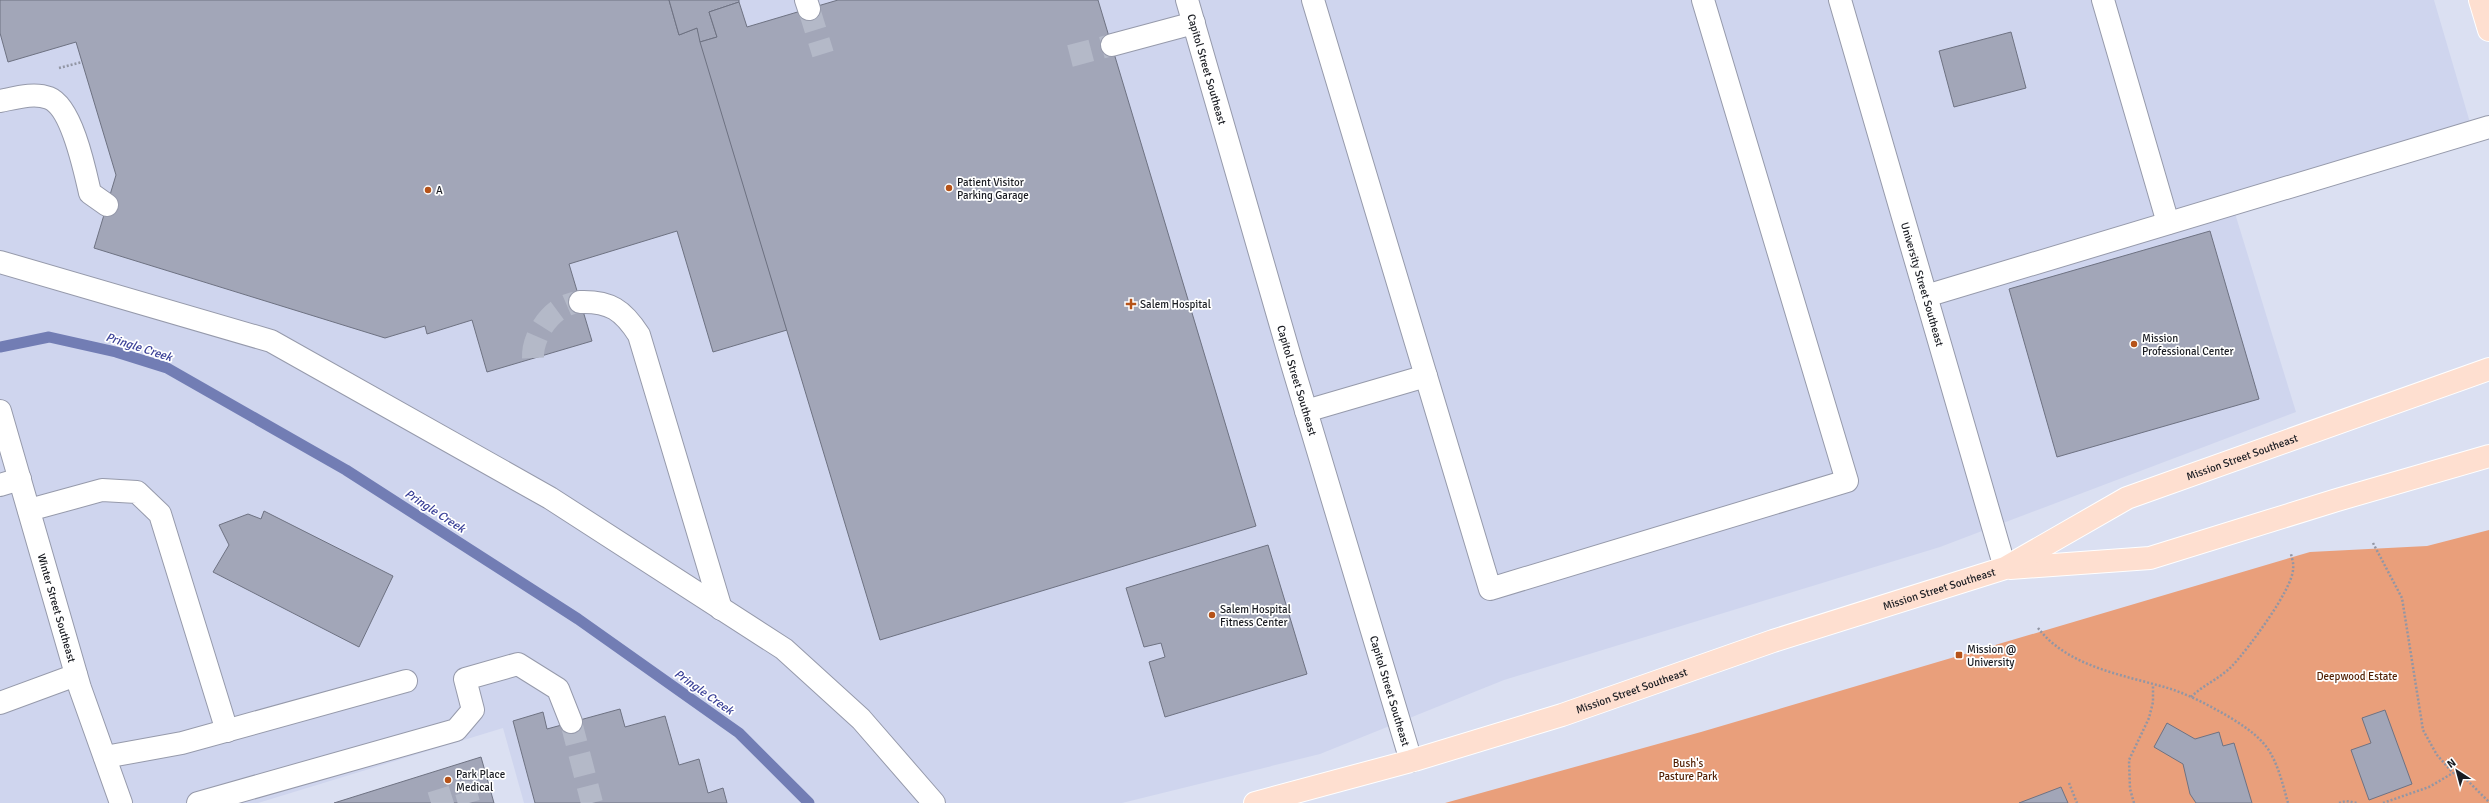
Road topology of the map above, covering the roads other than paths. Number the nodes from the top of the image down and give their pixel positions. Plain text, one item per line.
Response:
1 (1187, 0) edge
2 (1313, 0) edge
3 (1703, 0) edge
4 (1840, 0) edge
5 (2103, 0) edge
6 (2480, 0) edge
7 (1194, 23) junction
8 (2489, 30) edge
9 (1112, 46) tunnel mouth
10 (0, 101) edge
11 (2489, 127) edge
12 (107, 205) dead end
13 (2168, 223) junction
14 (0, 262) edge
15 (1926, 296) junction
16 (580, 302) tunnel mouth
17 (2489, 369) edge
18 (1426, 376) junction
19 (1306, 411) junction
20 (2, 416) edge
21 (2489, 456) edge
22 (10, 482) edge
23 (29, 510) junction
24 (2005, 568) junction
25 (721, 609) junction
26 (76, 676) junction
27 (406, 681) dead end
28 (0, 703) edge
29 (571, 722) tunnel mouth
30 (227, 731) junction
31 (105, 757) junction
32 (1411, 760) junction
33 (121, 803) edge
34 (198, 803) edge
35 (934, 803) edge
36 (1255, 803) edge

1 - 7 street, Capitol Street Southeast
2 - 18 street
3 - 18 street
4 - 15 street, University Street Southeast
5 - 13 street
6 - 8 main road
7 - 9 street
7 - 19 street, Capitol Street Southeast
10 - 12 street
11 - 13 street
13 - 15 street
14 - 25 street
15 - 24 street, University Street Southeast
16 - 25 street
17 - 24 main road, Mission Street Southeast
18 - 19 street
19 - 32 street, Capitol Street Southeast
20 - 22 street, Winter Street Southeast
21 - 24 main road, Mission Street Southeast
22 - 23 street, Winter Street Southeast
23 - 26 street, Winter Street Southeast
23 - 30 street
24 - 32 main road, Mission Street Southeast
25 - 35 street
26 - 28 street
26 - 31 street, Winter Street Southeast
27 - 30 street
29 - 34 street
30 - 31 street
31 - 33 street, Winter Street Southeast
32 - 36 main road, Mission Street Southeast

